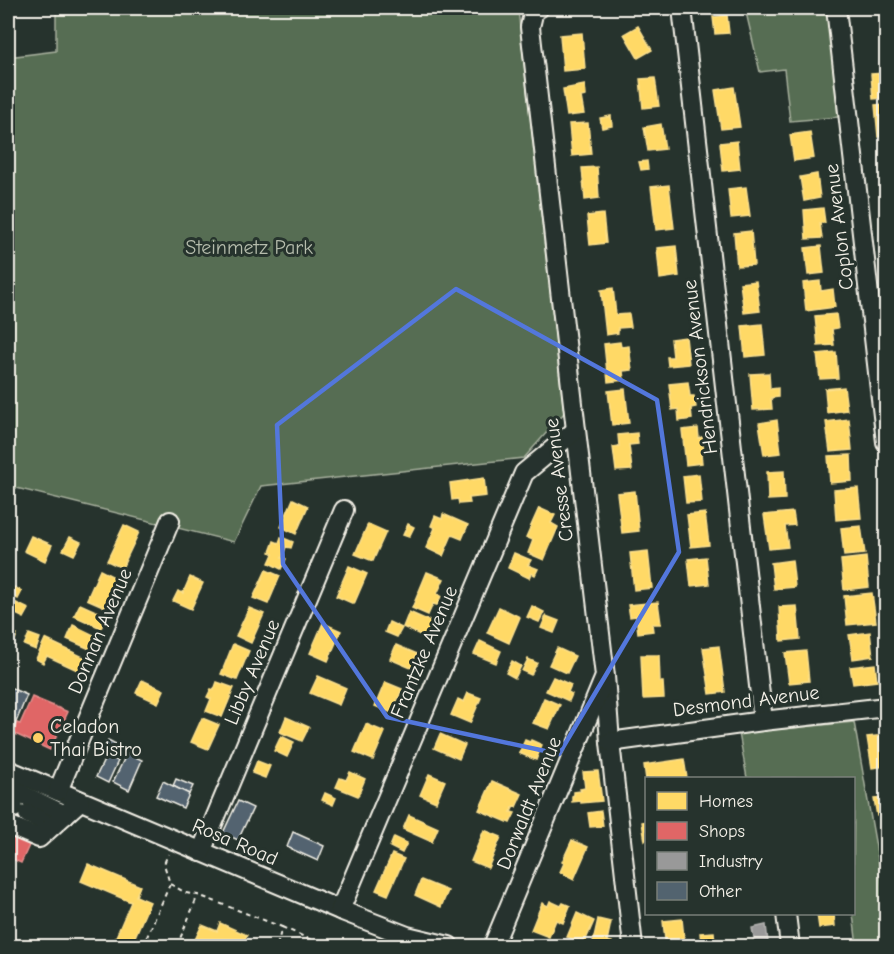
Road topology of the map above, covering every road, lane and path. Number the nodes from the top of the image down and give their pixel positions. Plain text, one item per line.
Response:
1 (682, 8) edge
2 (836, 8) edge
3 (537, 9) edge
4 (576, 430) junction
5 (886, 442) edge
6 (344, 510) dead end
7 (170, 521) dead end
8 (605, 676) junction
9 (886, 707) edge
10 (763, 721) junction
11 (610, 742) junction
12 (52, 795) junction
13 (12, 797) edge
14 (80, 801) junction
15 (59, 820) junction
16 (172, 839) junction
17 (201, 852) junction
18 (170, 884) junction
19 (198, 896) junction
20 (340, 910) junction
21 (786, 915) edge
22 (282, 927) junction
23 (406, 941) edge
24 (143, 946) edge
25 (177, 946) edge
26 (277, 946) edge
27 (325, 946) edge
28 (449, 946) edge
29 (493, 946) edge
30 (633, 946) edge
31 (790, 946) edge

1 - 10 street, Hendrickson Avenue
2 - 5 street, Coplon Avenue
3 - 4 street, Cresse Avenue
4 - 8 street, Cresse Avenue
4 - 20 street, Frantzke Avenue
6 - 17 street, Libby Avenue
7 - 12 street, Donnan Avenue
8 - 11 street, Cresse Avenue
8 - 29 street, Dorwaldt Avenue
9 - 10 street, Desmond Avenue
10 - 11 street, Desmond Avenue
11 - 30 street, Cresse Avenue
12 - 13 street, Rosa Road
12 - 14 street, Rosa Road
12 - 15 street
13 - 15 street
14 - 15 street
14 - 16 street, Rosa Road
16 - 17 street, Rosa Road
16 - 18 path
17 - 20 street, Rosa Road
18 - 19 path
18 - 24 path
19 - 22 path
19 - 25 path
20 - 23 street, Rosa Road
21 - 31 street
22 - 26 path
22 - 27 path
23 - 28 street, Rosa Road

